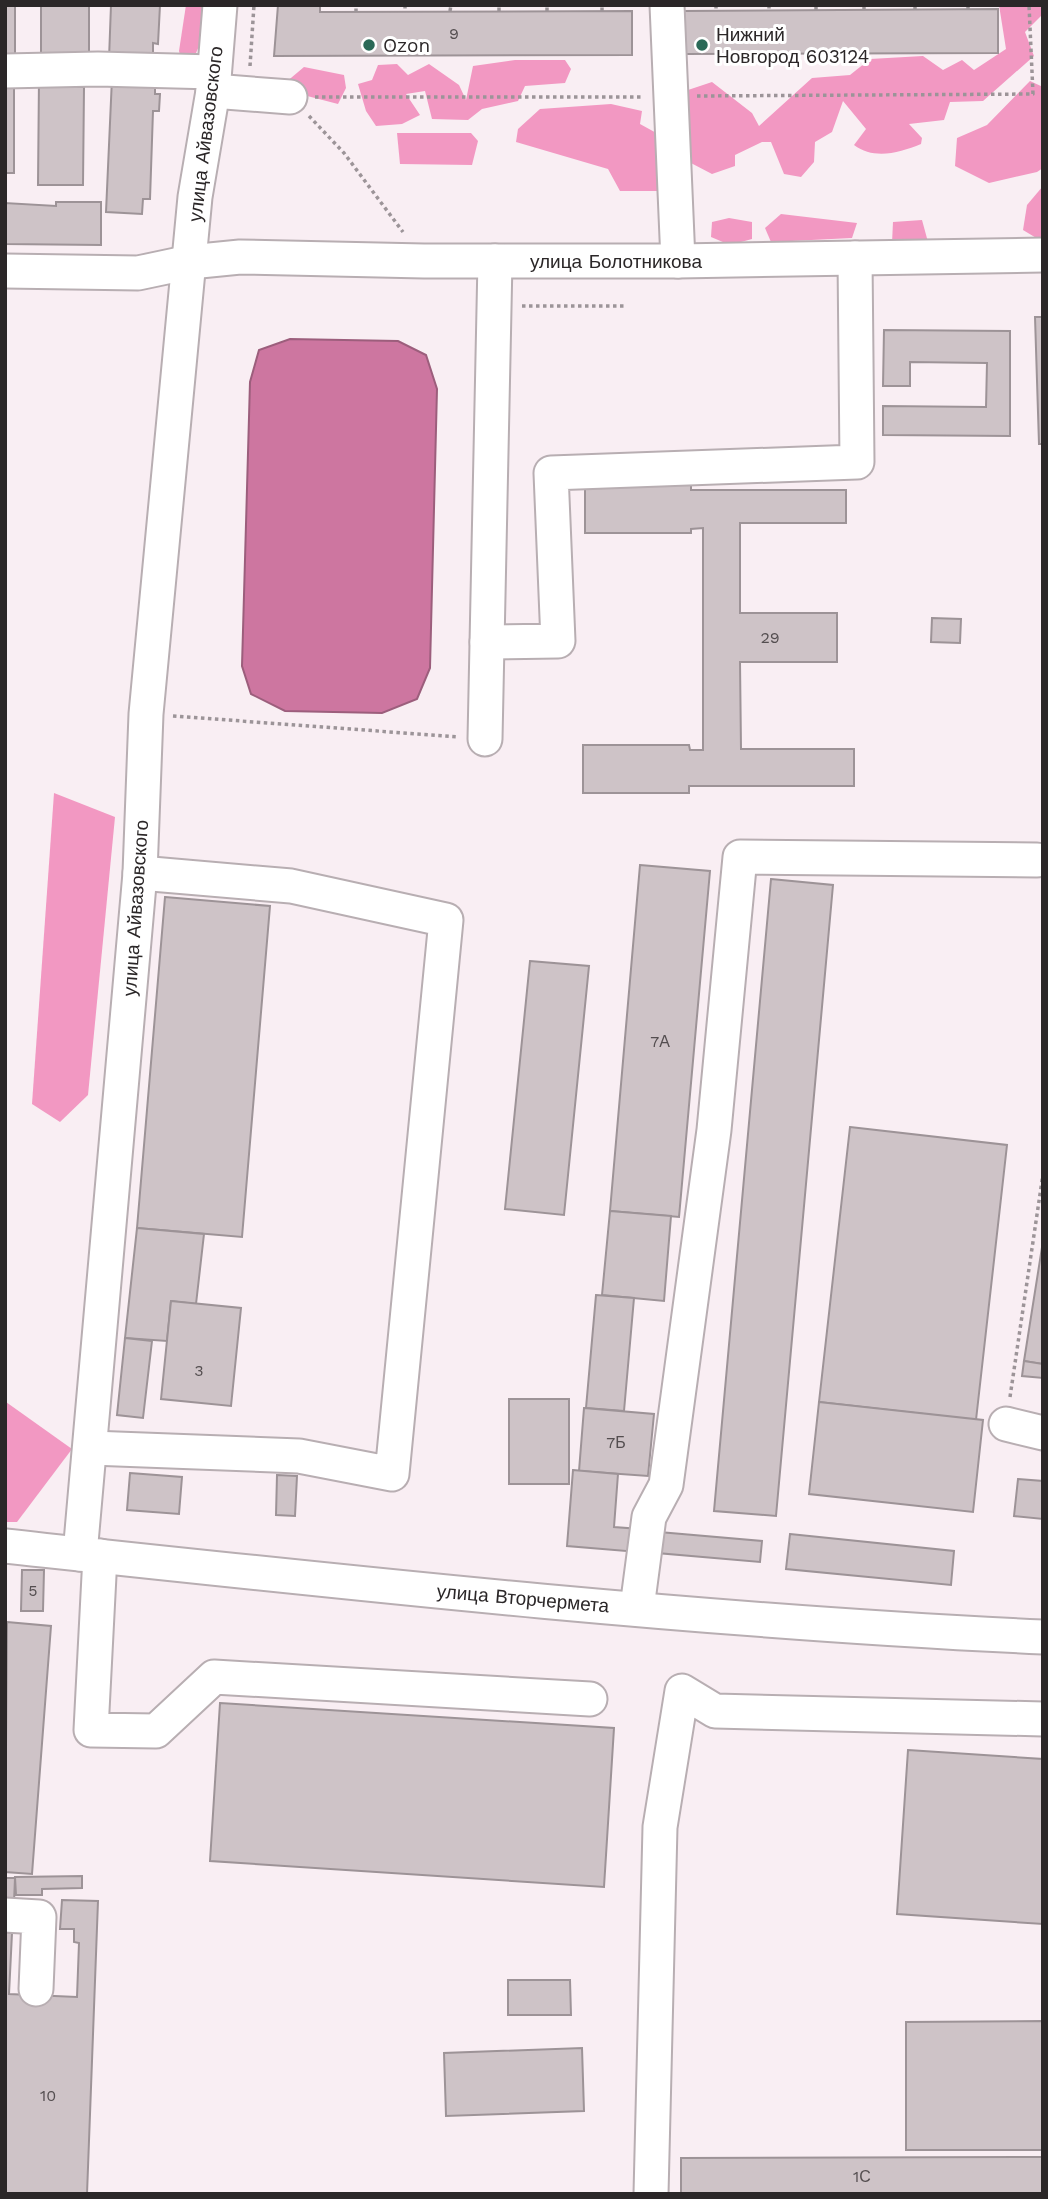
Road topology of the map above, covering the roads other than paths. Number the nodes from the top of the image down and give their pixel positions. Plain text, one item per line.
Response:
1 (220, 5) edge
2 (667, 5) edge
3 (5, 71) edge
4 (214, 82) junction
5 (290, 97) road end
6 (1043, 255) edge
7 (855, 258) junction
8 (495, 261) junction
9 (678, 261) junction
10 (190, 262) junction
11 (5, 271) edge
12 (488, 642) junction
13 (485, 738) road end
14 (1037, 860) dead end
15 (140, 873) junction
16 (1006, 1424) road end
17 (1043, 1433) edge
18 (91, 1448) junction
19 (5, 1546) edge
20 (90, 1555) junction
21 (636, 1608) junction
22 (1043, 1637) edge
23 (590, 1699) dead end
24 (1043, 1719) edge
25 (5, 1915) edge
26 (36, 1989) dead end
27 (651, 2194) edge

1 - 4 street, улица Айвазовского
2 - 9 street
3 - 4 street
4 - 5 street
4 - 10 street, улица Айвазовского
6 - 7 street, улица Болотникова
7 - 9 street, улица Болотникова
7 - 12 street
8 - 9 street, улица Болотникова
8 - 10 street, улица Болотникова
8 - 12 street
10 - 11 street
10 - 15 street, улица Айвазовского
12 - 13 street
14 - 21 street
15 - 18 street, улица Айвазовского
15 - 18 street
16 - 17 street
18 - 20 street, улица Айвазовского
19 - 20 street, улица Вторчермета
20 - 21 street, улица Вторчермета
20 - 23 street, улица Айвазовского
21 - 22 street, улица Вторчермета
24 - 27 street
25 - 26 street

